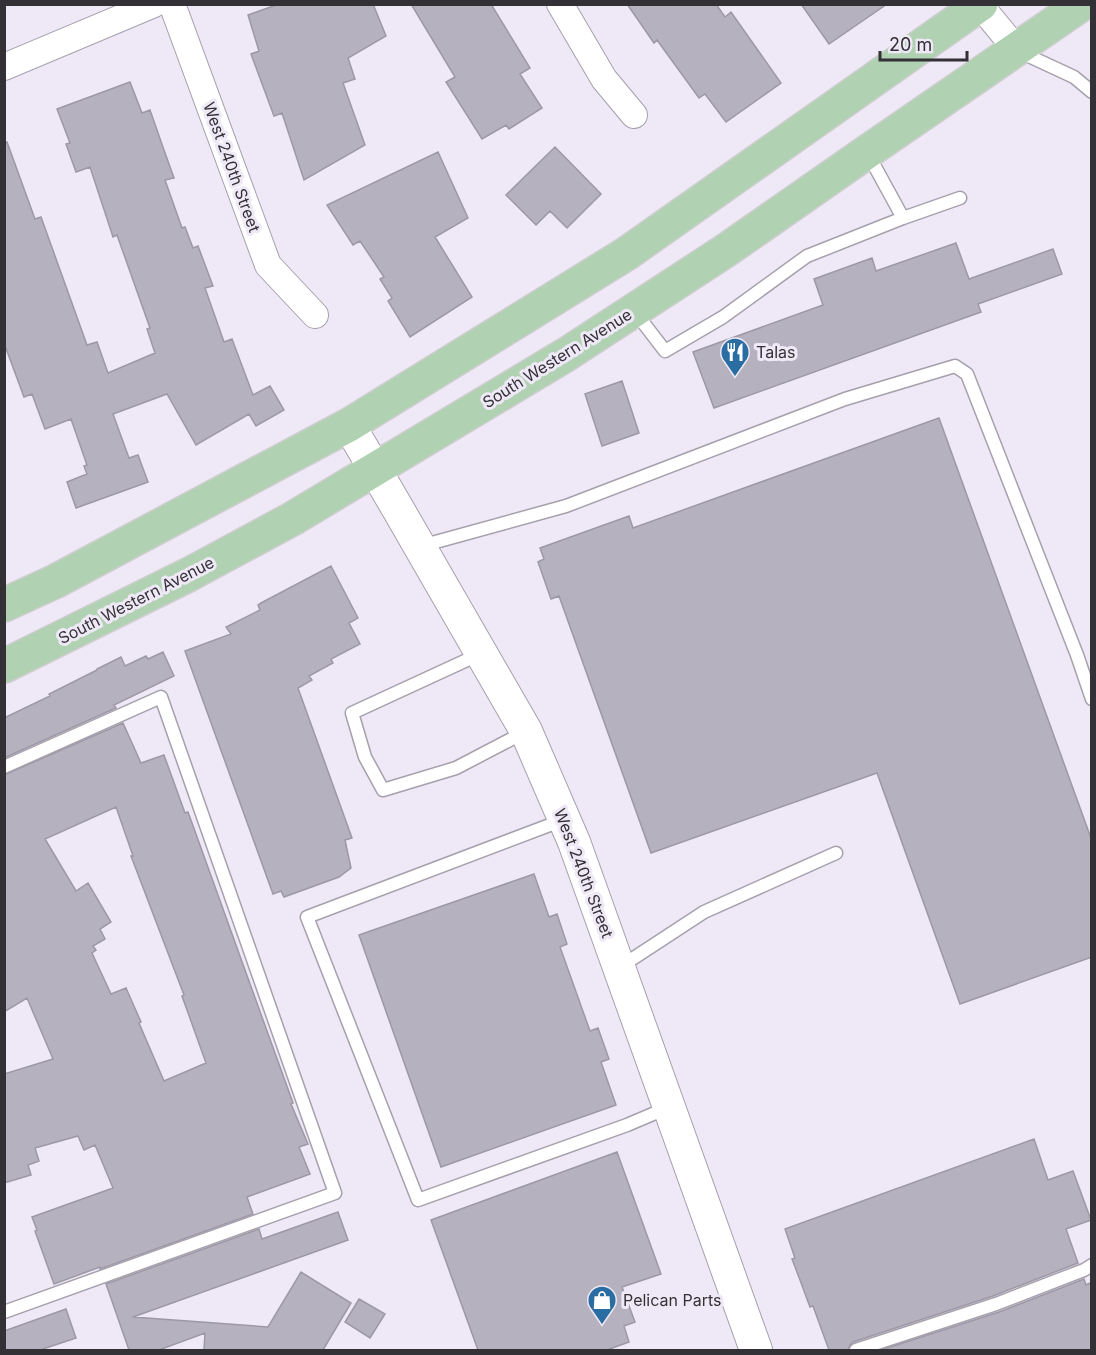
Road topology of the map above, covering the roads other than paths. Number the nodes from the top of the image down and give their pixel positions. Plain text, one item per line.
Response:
1 (154, 4) edge
2 (172, 4) edge
3 (560, 4) edge
4 (1082, 4) edge
5 (980, 5) edge
6 (1017, 50) junction
7 (4, 67) edge
8 (1092, 92) edge
9 (634, 115) dead end
10 (867, 152) junction
11 (960, 198) dead end
12 (903, 218) junction
13 (634, 311) junction
14 (315, 315) dead end
15 (349, 425) junction
16 (375, 469) junction
17 (420, 547) junction
18 (4, 605) edge
19 (481, 653) junction
20 (4, 666) edge
21 (1092, 699) edge
22 (526, 731) junction
23 (4, 767) edge
24 (564, 820) junction
25 (836, 854) dead end
26 (618, 967) junction
27 (669, 1107) junction
28 (1092, 1265) edge
29 (4, 1312) edge
30 (751, 1347) edge
31 (856, 1350) edge

1 - 7 street
2 - 14 street, West 240th Street
3 - 9 street
4 - 6 main road, South Western Avenue
5 - 6 street
5 - 15 main road
6 - 8 lane
6 - 10 main road, South Western Avenue
10 - 12 lane
10 - 13 main road, South Western Avenue
11 - 12 lane
12 - 13 lane
13 - 16 main road, South Western Avenue
15 - 16 street, West 240th Street
15 - 18 main road
16 - 17 street, West 240th Street
16 - 20 main road, South Western Avenue
17 - 19 street, West 240th Street
17 - 21 lane
19 - 22 street, West 240th Street
19 - 22 lane
22 - 24 street, West 240th Street
23 - 29 lane
24 - 26 street, West 240th Street
24 - 27 lane
25 - 26 lane
26 - 27 street, West 240th Street
27 - 30 street, West 240th Street
28 - 31 lane

